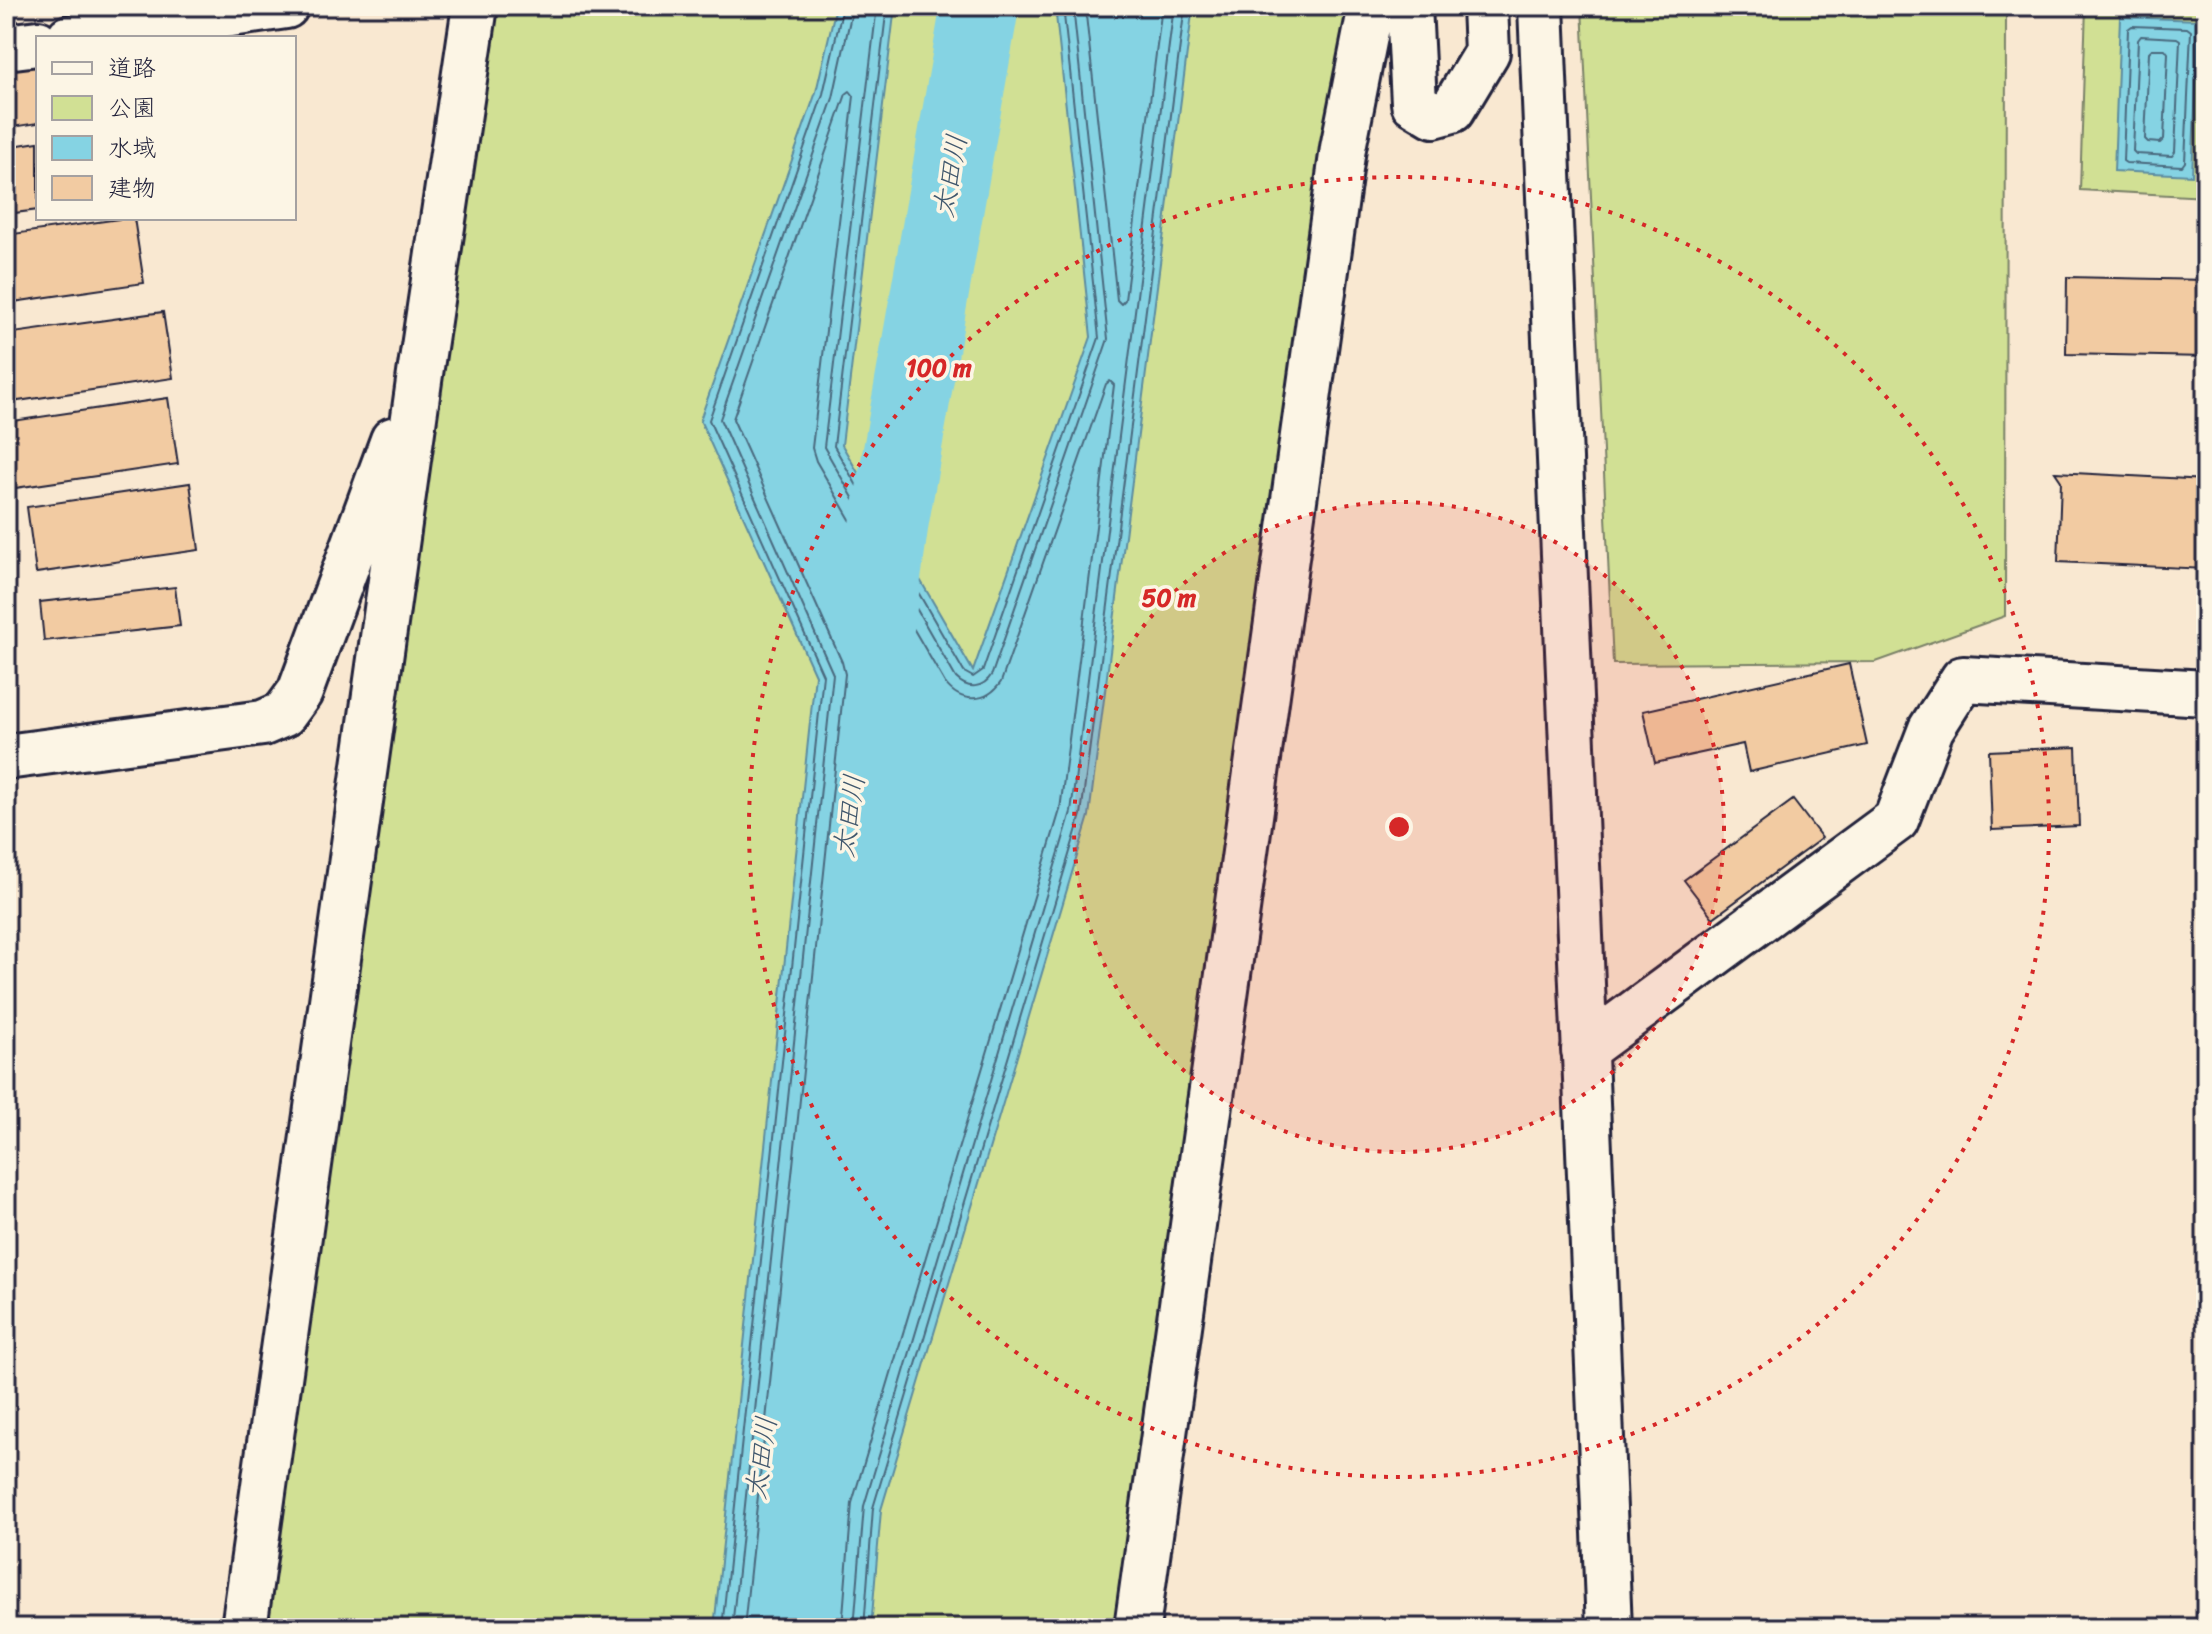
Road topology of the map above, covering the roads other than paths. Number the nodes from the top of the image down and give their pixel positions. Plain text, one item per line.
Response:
1 (286, 6) edge
2 (475, 6) edge
3 (1371, 6) edge
4 (1409, 6) edge
5 (1485, 6) edge
6 (1541, 6) edge
7 (83, 36) edge
8 (36, 43) edge
9 (6, 47) edge
10 (420, 374) junction
11 (2206, 693) edge
12 (6, 757) edge
13 (1584, 1050) junction
14 (244, 1628) edge
15 (1137, 1628) edge
16 (1609, 1628) edge

1 - 7 street
2 - 10 street
3 - 15 street
4 - 5 street
6 - 13 street
8 - 9 street
10 - 12 street
10 - 14 street
11 - 13 street
13 - 16 street

